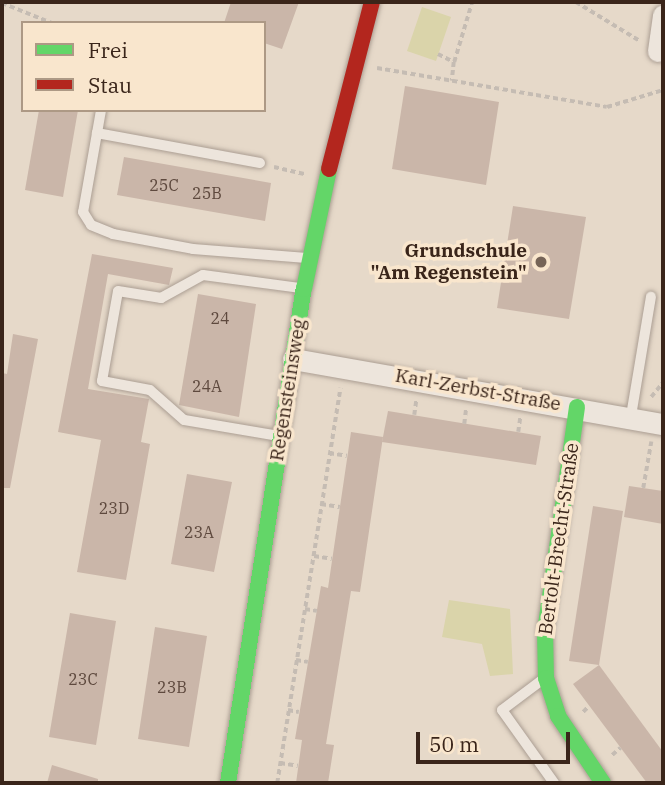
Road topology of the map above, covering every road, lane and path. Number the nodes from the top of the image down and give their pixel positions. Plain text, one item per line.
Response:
1 (372, 2) edge
2 (472, 2) edge
3 (576, 2) edge
4 (2, 3) edge
5 (663, 15) edge
6 (47, 21) edge
7 (658, 51) joint
8 (438, 54) dead end
9 (454, 62) junction
10 (354, 64) junction
11 (452, 81) junction
12 (663, 90) edge
13 (101, 112) edge
14 (97, 134) junction
15 (260, 163) joint
16 (326, 180) junction
17 (310, 258) junction
18 (304, 289) junction
19 (651, 298) dead end
20 (293, 359) junction
21 (343, 367) junction
22 (577, 407) junction
23 (631, 416) junction
24 (659, 423) edge
25 (281, 437) junction
26 (329, 453) junction
27 (347, 456) dead end
28 (643, 488) dead end
29 (321, 504) junction
30 (340, 507) dead end
31 (313, 556) junction
32 (332, 559) dead end
33 (305, 609) junction
34 (317, 611) dead end
35 (296, 660) junction
36 (308, 662) dead end
37 (546, 678) junction
38 (288, 710) junction
39 (299, 712) dead end
40 (280, 763) junction
41 (298, 766) dead end
42 (228, 783) edge
43 (277, 783) edge
44 (554, 783) edge
45 (603, 783) edge

1 - 10 street, Regensteinsweg
2 - 9 path
3 - 7 path
4 - 6 path
5 - 7 street
8 - 9 path
9 - 11 path
10 - 11 path
10 - 16 street, Regensteinsweg
11 - 12 path
13 - 14 lane
14 - 15 lane
14 - 17 lane
15 - 16 path
16 - 17 street, Regensteinsweg
17 - 18 street, Regensteinsweg
18 - 20 street, Regensteinsweg
18 - 25 lane
19 - 23 lane
20 - 21 street, Karl-Zerbst-Straße
20 - 25 street, Regensteinsweg
21 - 22 street, Karl-Zerbst-Straße
21 - 26 path
22 - 23 street, Karl-Zerbst-Straße
22 - 37 street, Bertolt-Brecht-Straße
23 - 24 street, Karl-Zerbst-Straße
24 - 28 path
25 - 42 street, Regensteinsweg
26 - 27 path
26 - 29 path
29 - 30 path
29 - 31 path
31 - 32 path
31 - 33 path
33 - 34 path
33 - 35 path
35 - 36 path
35 - 38 path
37 - 44 lane
37 - 45 street, Bertolt-Brecht-Straße
38 - 39 path
38 - 40 path
40 - 41 path
40 - 43 path

